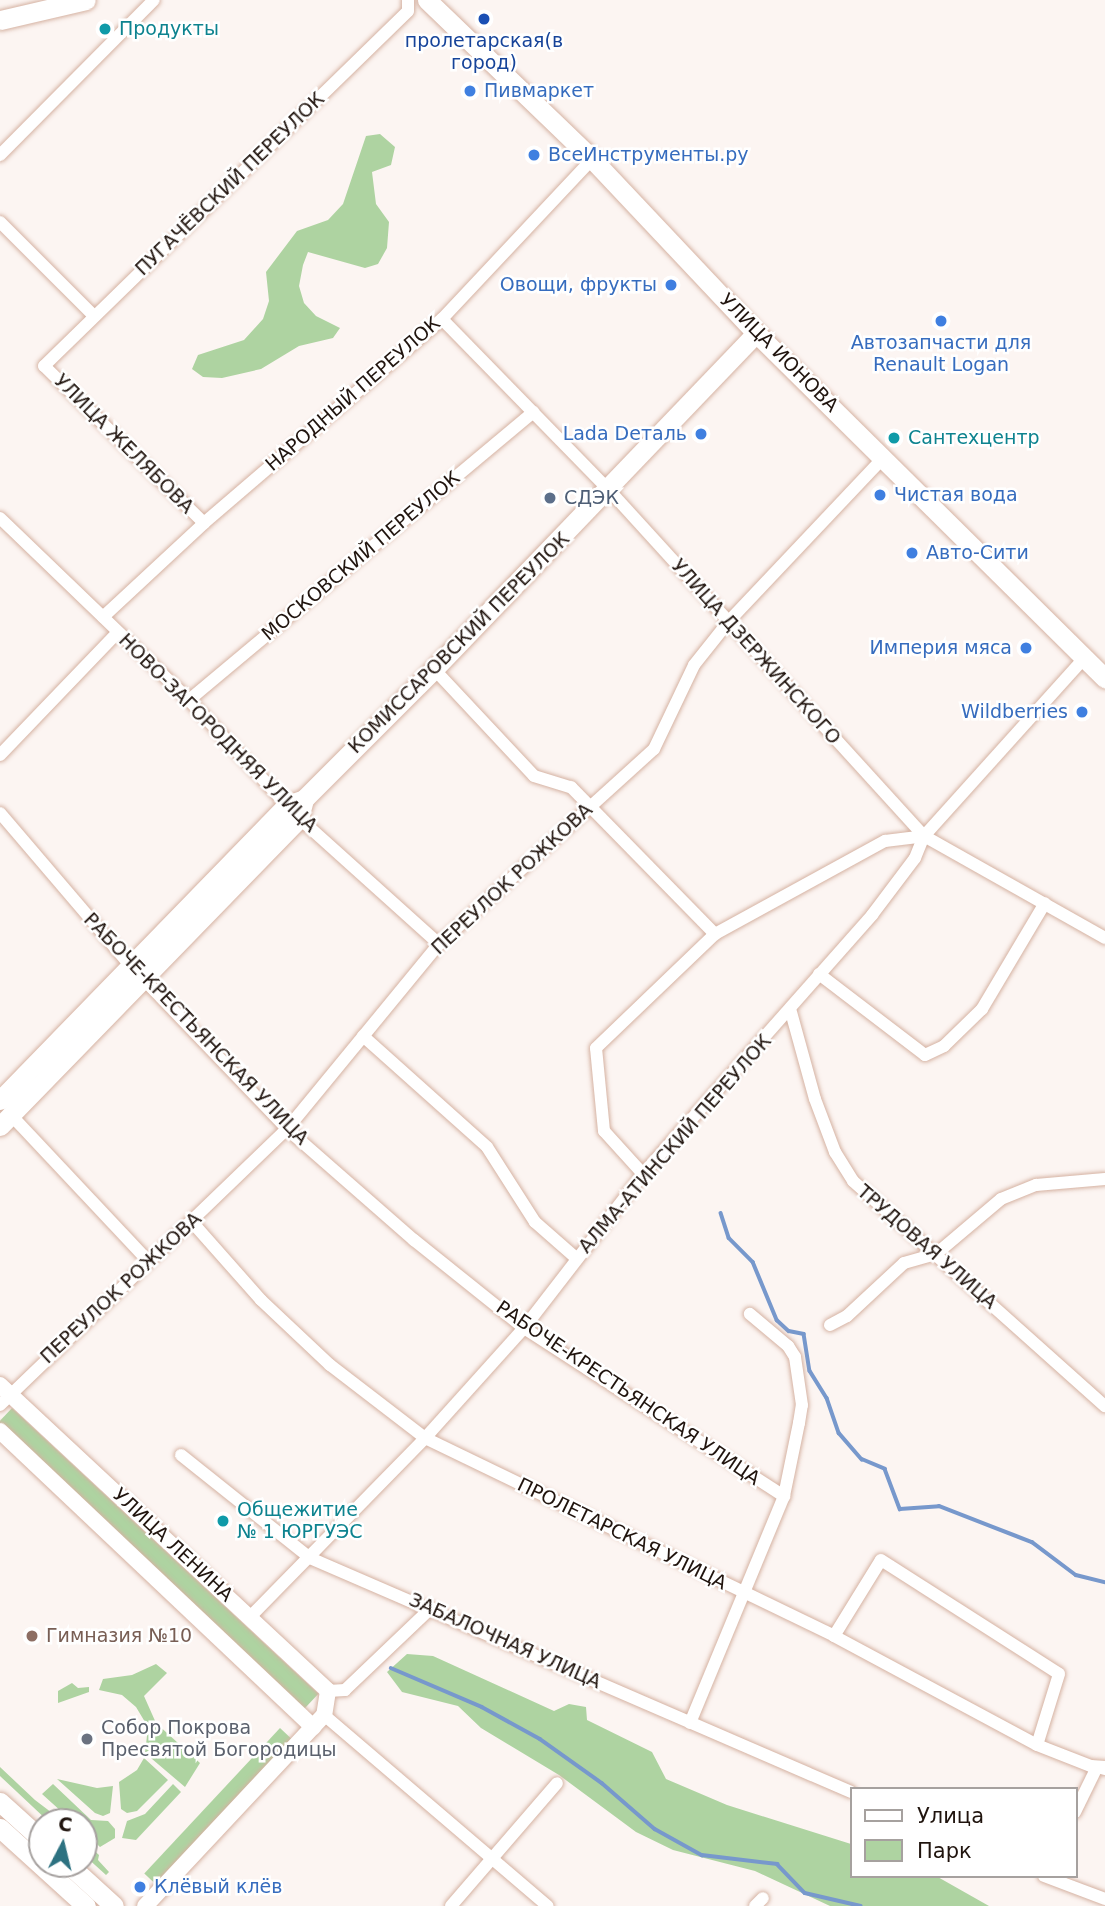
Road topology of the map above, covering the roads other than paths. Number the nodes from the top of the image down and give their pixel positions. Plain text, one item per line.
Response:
1 (86, 0) edge
2 (155, 0) edge
3 (408, 0) edge
4 (427, 0) edge
5 (449, 0) edge
6 (0, 20) edge
7 (454, 27) junction
8 (0, 155) edge
9 (592, 159) junction
10 (0, 222) edge
11 (94, 316) junction
12 (442, 319) junction
13 (757, 333) junction
14 (44, 366) joint
15 (534, 412) junction
16 (884, 457) junction
17 (609, 490) junction
18 (0, 518) edge
19 (204, 523) junction
20 (103, 617) junction
21 (729, 621) junction
22 (118, 632) junction
23 (1084, 658) junction
24 (434, 669) junction
25 (1105, 678) edge
26 (188, 700) junction
27 (0, 755) edge
28 (297, 807) junction
29 (589, 807) junction
30 (0, 813) edge
31 (924, 836) junction
32 (1045, 903) junction
33 (715, 934) junction
34 (1105, 938) edge
35 (439, 944) junction
36 (137, 972) junction
37 (819, 974) junction
38 (791, 1012) junction
39 (363, 1037) junction
40 (4, 1114) edge
41 (287, 1129) junction
42 (643, 1174) junction
43 (1105, 1179) edge
44 (192, 1222) junction
45 (936, 1254) junction
46 (575, 1257) junction
47 (147, 1260) junction
48 (750, 1314) dead end
49 (830, 1325) dead end
50 (524, 1328) junction
51 (3, 1395) edge
52 (1105, 1406) edge
53 (0, 1431) edge
54 (425, 1438) junction
55 (181, 1455) dead end
56 (784, 1496) junction
57 (310, 1558) junction
58 (746, 1595) junction
59 (430, 1608) junction
60 (250, 1617) junction
61 (834, 1636) junction
62 (328, 1692) junction
63 (324, 1714) junction
64 (690, 1723) junction
65 (313, 1727) junction
66 (1037, 1745) junction
67 (1102, 1768) edge
68 (557, 1783) dead end
69 (850, 1792) edge
70 (0, 1802) edge
71 (1077, 1809) edge
72 (28, 1827) edge
73 (0, 1828) edge
74 (492, 1858) junction
75 (83, 1878) edge
76 (1049, 1878) edge
77 (1105, 1899) edge
78 (86, 1906) edge
79 (114, 1906) edge
80 (145, 1906) edge
81 (450, 1906) edge
82 (548, 1906) edge

1 - 6 main road
2 - 8 street
3 - 11 street, ПУГАЧЁВСКИЙ ПЕРЕУЛОК
4 - 7 main road, УЛИЦА ИОНОВА
5 - 7 main road
7 - 9 main road, УЛИЦА ИОНОВА
9 - 12 street, НАРОДНЫЙ ПЕРЕУЛОК
9 - 13 main road, УЛИЦА ИОНОВА
10 - 11 street
11 - 14 street, ПУГАЧЁВСКИЙ ПЕРЕУЛОК
12 - 15 street, УЛИЦА ДЗЕРЖИНСКОГО
12 - 19 street, НАРОДНЫЙ ПЕРЕУЛОК
13 - 16 main road, УЛИЦА ИОНОВА
13 - 17 main road, КОМИССАРОВСКИЙ ПЕРЕУЛОК
14 - 19 street, УЛИЦА ЖЕЛЯБОВА
15 - 17 street, УЛИЦА ДЗЕРЖИНСКОГО
15 - 26 street, МОСКОВСКИЙ ПЕРЕУЛОК
16 - 21 street, ПЕРЕУЛОК РОЖКОВА
16 - 23 main road, УЛИЦА ИОНОВА
17 - 21 street, УЛИЦА ДЗЕРЖИНСКОГО
17 - 24 main road, КОМИССАРОВСКИЙ ПЕРЕУЛОК
18 - 20 street, НОВО-ЗАГОРОДНЯЯ УЛИЦА
19 - 20 street, НАРОДНЫЙ ПЕРЕУЛОК
20 - 22 street, НОВО-ЗАГОРОДНЯЯ УЛИЦА
21 - 29 street, ПЕРЕУЛОК РОЖКОВА
21 - 31 street, УЛИЦА ДЗЕРЖИНСКОГО
22 - 26 street, НОВО-ЗАГОРОДНЯЯ УЛИЦА
22 - 27 street
23 - 25 main road, УЛИЦА ИОНОВА
23 - 31 street, АЛМА-АТИНСКИЙ ПЕРЕУЛОК
24 - 28 main road, КОМИССАРОВСКИЙ ПЕРЕУЛОК
24 - 29 street
26 - 28 street, НОВО-ЗАГОРОДНЯЯ УЛИЦА
28 - 35 street, НОВО-ЗАГОРОДНЯЯ УЛИЦА
28 - 36 main road, КОМИССАРОВСКИЙ ПЕРЕУЛОК
29 - 33 street
29 - 35 street, ПЕРЕУЛОК РОЖКОВА
30 - 36 street, РАБОЧЕ-КРЕСТЬЯНСКАЯ УЛИЦА
31 - 32 street, УЛИЦА ДЗЕРЖИНСКОГО
31 - 33 street
31 - 37 street, АЛМА-АТИНСКИЙ ПЕРЕУЛОК
32 - 34 street, УЛИЦА ДЗЕРЖИНСКОГО
32 - 37 street
33 - 42 street
35 - 39 street, ПЕРЕУЛОК РОЖКОВА
36 - 40 main road, КОМИССАРОВСКИЙ ПЕРЕУЛОК
36 - 41 street, РАБОЧЕ-КРЕСТЬЯНСКАЯ УЛИЦА
37 - 38 street, АЛМА-АТИНСКИЙ ПЕРЕУЛОК
38 - 42 street, АЛМА-АТИНСКИЙ ПЕРЕУЛОК
38 - 45 street, ТРУДОВАЯ УЛИЦА
39 - 41 street, ПЕРЕУЛОК РОЖКОВА
39 - 46 street
40 - 47 street
41 - 44 street, ПЕРЕУЛОК РОЖКОВА
41 - 50 street, РАБОЧЕ-КРЕСТЬЯНСКАЯ УЛИЦА
42 - 46 street, АЛМА-АТИНСКИЙ ПЕРЕУЛОК
43 - 45 street
44 - 47 street, ПЕРЕУЛОК РОЖКОВА
44 - 54 street, ПРОЛЕТАРСКАЯ УЛИЦА
45 - 49 street
45 - 52 street, ТРУДОВАЯ УЛИЦА
46 - 50 street, АЛМА-АТИНСКИЙ ПЕРЕУЛОК
47 - 51 street, ПЕРЕУЛОК РОЖКОВА
48 - 56 street
50 - 54 street, АЛМА-АТИНСКИЙ ПЕРЕУЛОК
50 - 56 street, РАБОЧЕ-КРЕСТЬЯНСКАЯ УЛИЦА
51 - 60 main road, УЛИЦА ЛЕНИНА
53 - 65 main road, УЛИЦА ЛЕНИНА
54 - 57 street, АЛМА-АТИНСКИЙ ПЕРЕУЛОК
54 - 58 street, ПРОЛЕТАРСКАЯ УЛИЦА
55 - 57 street, ЗАБАЛОЧНАЯ УЛИЦА
56 - 58 street
57 - 59 street, ЗАБАЛОЧНАЯ УЛИЦА
57 - 60 street, АЛМА-АТИНСКИЙ ПЕРЕУЛОК
58 - 61 street, ПРОЛЕТАРСКАЯ УЛИЦА
58 - 64 street
59 - 62 street
59 - 64 street, ЗАБАЛОЧНАЯ УЛИЦА
60 - 62 main road, УЛИЦА ЛЕНИНА
61 - 66 street, ПРОЛЕТАРСКАЯ УЛИЦА
61 - 66 street
62 - 63 main road
63 - 65 main road
63 - 74 street
64 - 69 street, ЗАБАЛОЧНАЯ УЛИЦА
65 - 80 main road
66 - 67 street, ПРОЛЕТАРСКАЯ УЛИЦА
67 - 71 street
68 - 74 street
70 - 72 main road
73 - 78 main road
74 - 81 street
74 - 82 street
75 - 79 main road
76 - 77 street

